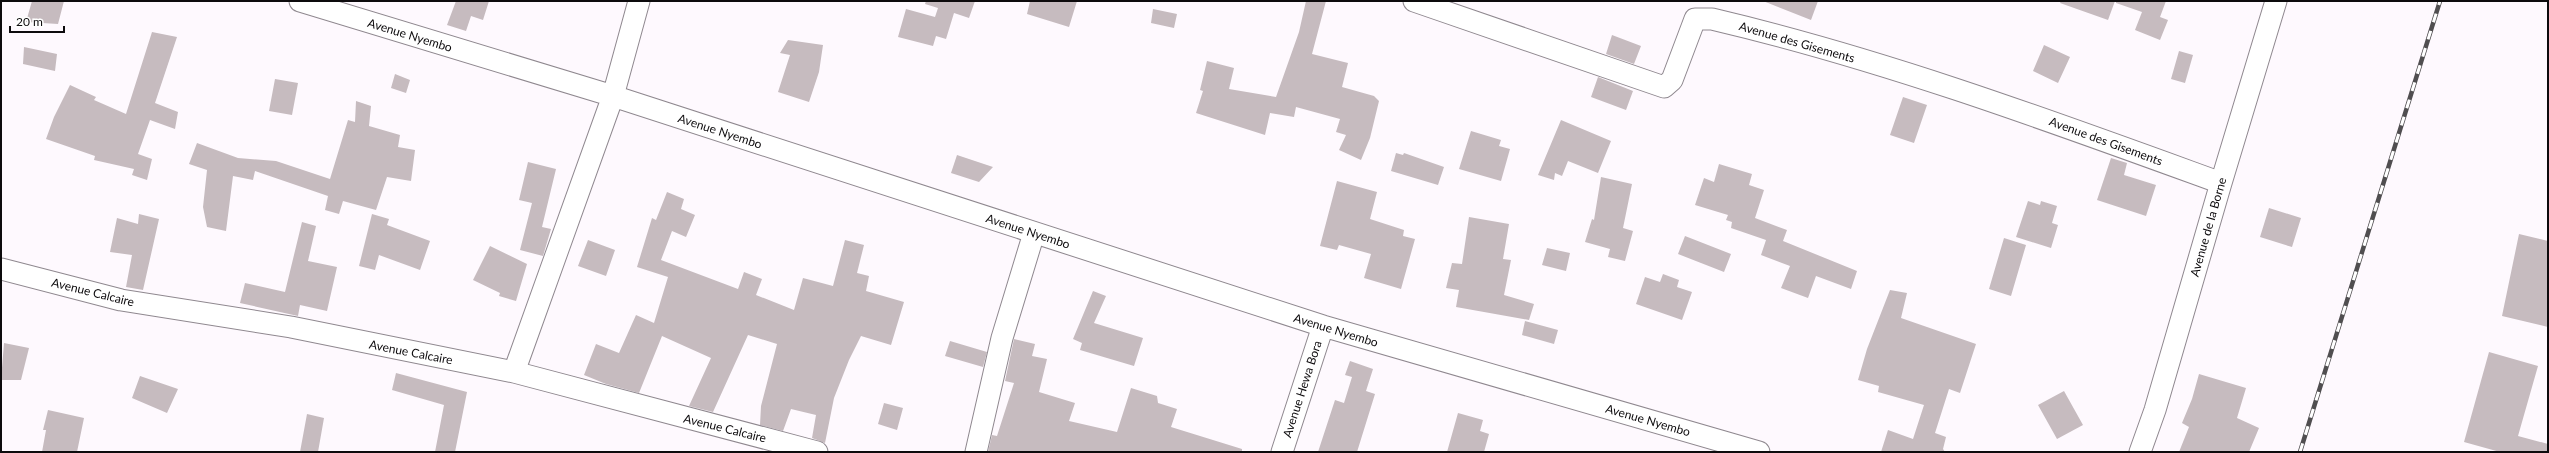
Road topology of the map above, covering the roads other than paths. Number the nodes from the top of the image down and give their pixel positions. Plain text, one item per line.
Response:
1 (300, 1) edge
2 (639, 1) edge
3 (1414, 1) edge
4 (2276, 1) edge
5 (613, 96) junction
6 (2221, 183) junction
7 (1034, 233) junction
8 (1, 269) edge
9 (1322, 326) junction
10 (514, 372) junction
11 (817, 452) edge
12 (976, 452) edge
13 (1282, 452) edge
14 (1758, 452) edge
15 (2140, 452) edge

1 - 5 street, Avenue Nyembo
2 - 5 street
3 - 6 street, Avenue des Gisements
4 - 6 street, Avenue de la Borne
5 - 7 street, Avenue Nyembo
5 - 10 street
6 - 15 street, Avenue de la Borne
7 - 9 street, Avenue Nyembo
7 - 12 street
8 - 10 street, Avenue Calcaire
9 - 13 street, Avenue Hewa Bora
9 - 14 street, Avenue Nyembo
10 - 11 street, Avenue Calcaire

